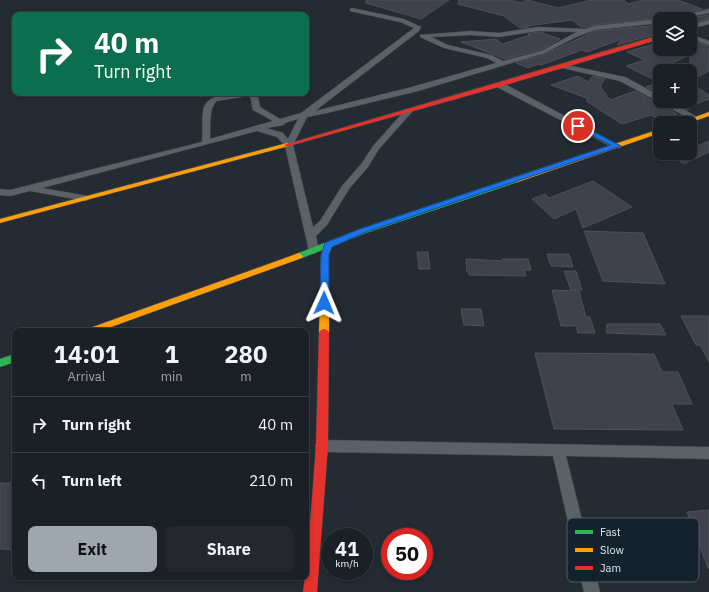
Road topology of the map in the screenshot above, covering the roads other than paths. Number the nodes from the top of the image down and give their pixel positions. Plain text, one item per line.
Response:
1 (352, 10) dead end
2 (709, 11) edge
3 (697, 13) edge
4 (653, 22) edge
5 (709, 22) edge
6 (697, 25) edge
7 (587, 31) junction
8 (414, 32) junction
9 (422, 36) junction
10 (653, 38) edge
11 (697, 39) edge
12 (709, 43) edge
13 (503, 64) junction
14 (565, 66) junction
15 (500, 85) junction
16 (653, 95) edge
17 (237, 96) edge
18 (254, 96) edge
19 (676, 108) edge
20 (409, 111) junction
21 (709, 114) edge
22 (304, 115) junction
23 (691, 116) edge
24 (697, 117) edge
25 (281, 123) junction
26 (260, 129) junction
27 (653, 133) edge
28 (206, 143) junction
29 (289, 145) junction
30 (617, 146) junction
31 (30, 188) junction
32 (0, 192) edge
33 (10, 193) junction
34 (0, 196) edge
35 (85, 198) junction
36 (0, 221) edge
37 (310, 236) junction
38 (328, 245) junction
39 (314, 251) junction
40 (98, 328) edge
41 (12, 359) edge
42 (0, 363) edge
43 (322, 446) junction
44 (558, 450) junction
45 (709, 453) edge
46 (574, 518) edge
47 (590, 582) edge
48 (310, 592) edge
49 (592, 592) edge

1 - 8 street
2 - 3 street
4 - 7 street
5 - 6 street
7 - 9 street
7 - 13 street
8 - 9 street
8 - 22 street
9 - 13 street
10 - 14 main road
11 - 12 street
13 - 22 street
14 - 15 main road
14 - 16 street
15 - 20 main road
15 - 30 street
17 - 28 street
18 - 25 street
19 - 23 street
20 - 29 main road
20 - 37 street
21 - 24 main road
22 - 25 street
22 - 29 street
25 - 26 street
26 - 28 street
26 - 29 street
27 - 30 main road
28 - 31 street
29 - 35 main road
29 - 37 street
30 - 38 main road
31 - 33 street
31 - 35 street
32 - 33 street
33 - 34 street
35 - 36 main road
37 - 39 street
38 - 39 main road
38 - 43 main road
39 - 40 main road
41 - 42 main road
43 - 44 street
43 - 48 main road
44 - 45 street
44 - 46 street
47 - 49 street

